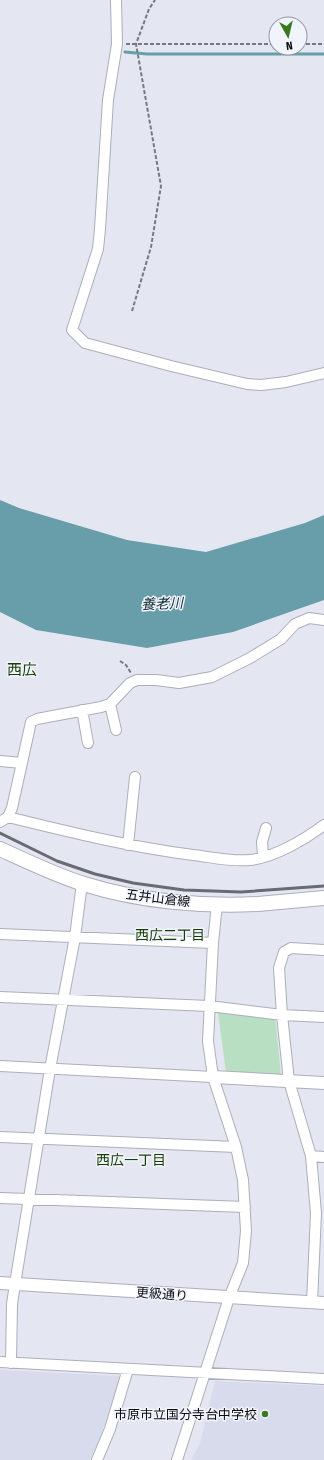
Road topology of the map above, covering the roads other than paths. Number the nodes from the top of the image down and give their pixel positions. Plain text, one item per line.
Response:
1 (116, 0) edge
2 (324, 373) edge
3 (324, 620) edge
4 (110, 704) junction
5 (82, 710) junction
6 (116, 730) dead end
7 (88, 743) dead end
8 (0, 761) edge
9 (22, 763) junction
10 (135, 777) dead end
11 (4, 820) edge
12 (324, 825) edge
13 (266, 828) dead end
14 (128, 845) junction
15 (0, 849) edge
16 (263, 856) junction
17 (82, 884) junction
18 (324, 898) edge
19 (217, 904) junction
20 (0, 934) edge
21 (75, 937) junction
22 (212, 943) junction
23 (324, 950) edge
24 (0, 997) edge
25 (62, 1000) junction
26 (209, 1006) junction
27 (282, 1015) junction
28 (324, 1017) edge
29 (0, 1066) edge
30 (50, 1069) junction
31 (213, 1077) junction
32 (289, 1081) junction
33 (324, 1083) edge
34 (0, 1137) edge
35 (38, 1139) junction
36 (236, 1147) junction
37 (312, 1156) junction
38 (324, 1157) edge
39 (0, 1198) edge
40 (29, 1199) junction
41 (245, 1207) junction
42 (320, 1213) edge
43 (0, 1283) edge
44 (15, 1284) junction
45 (229, 1298) junction
46 (312, 1303) junction
47 (324, 1303) edge
48 (0, 1362) edge
49 (11, 1363) junction
50 (128, 1369) junction
51 (205, 1373) junction
52 (324, 1379) edge
53 (97, 1460) edge
54 (178, 1460) edge

1 - 2 street
3 - 4 street
4 - 5 street
4 - 6 street
5 - 7 street
5 - 9 street
8 - 9 street
9 - 11 street
10 - 14 street
11 - 14 street
12 - 16 street
13 - 16 street
14 - 16 street
15 - 17 main road, 五井山倉線
17 - 19 main road, 五井山倉線
17 - 21 street
18 - 19 main road, 五井山倉線
19 - 22 street
20 - 21 street
21 - 22 street
21 - 25 street
22 - 26 street
23 - 27 street
24 - 25 street
25 - 26 street
25 - 30 street
26 - 27 street
26 - 31 street
27 - 28 street
27 - 32 street
29 - 30 street
30 - 31 street
30 - 35 street
31 - 32 street
31 - 36 street
32 - 33 street
32 - 37 street
34 - 35 street
35 - 36 street
35 - 40 street
36 - 41 street
37 - 38 street
37 - 42 street
39 - 40 street
40 - 41 street
40 - 44 street
41 - 45 street
42 - 46 street
43 - 44 street, 更級通り
44 - 45 street, 更級通り
44 - 49 street
45 - 46 street, 更級通り
45 - 51 street
46 - 47 street, 更級通り
48 - 49 street
49 - 50 street
50 - 51 street
50 - 53 street
51 - 52 street
51 - 54 street

